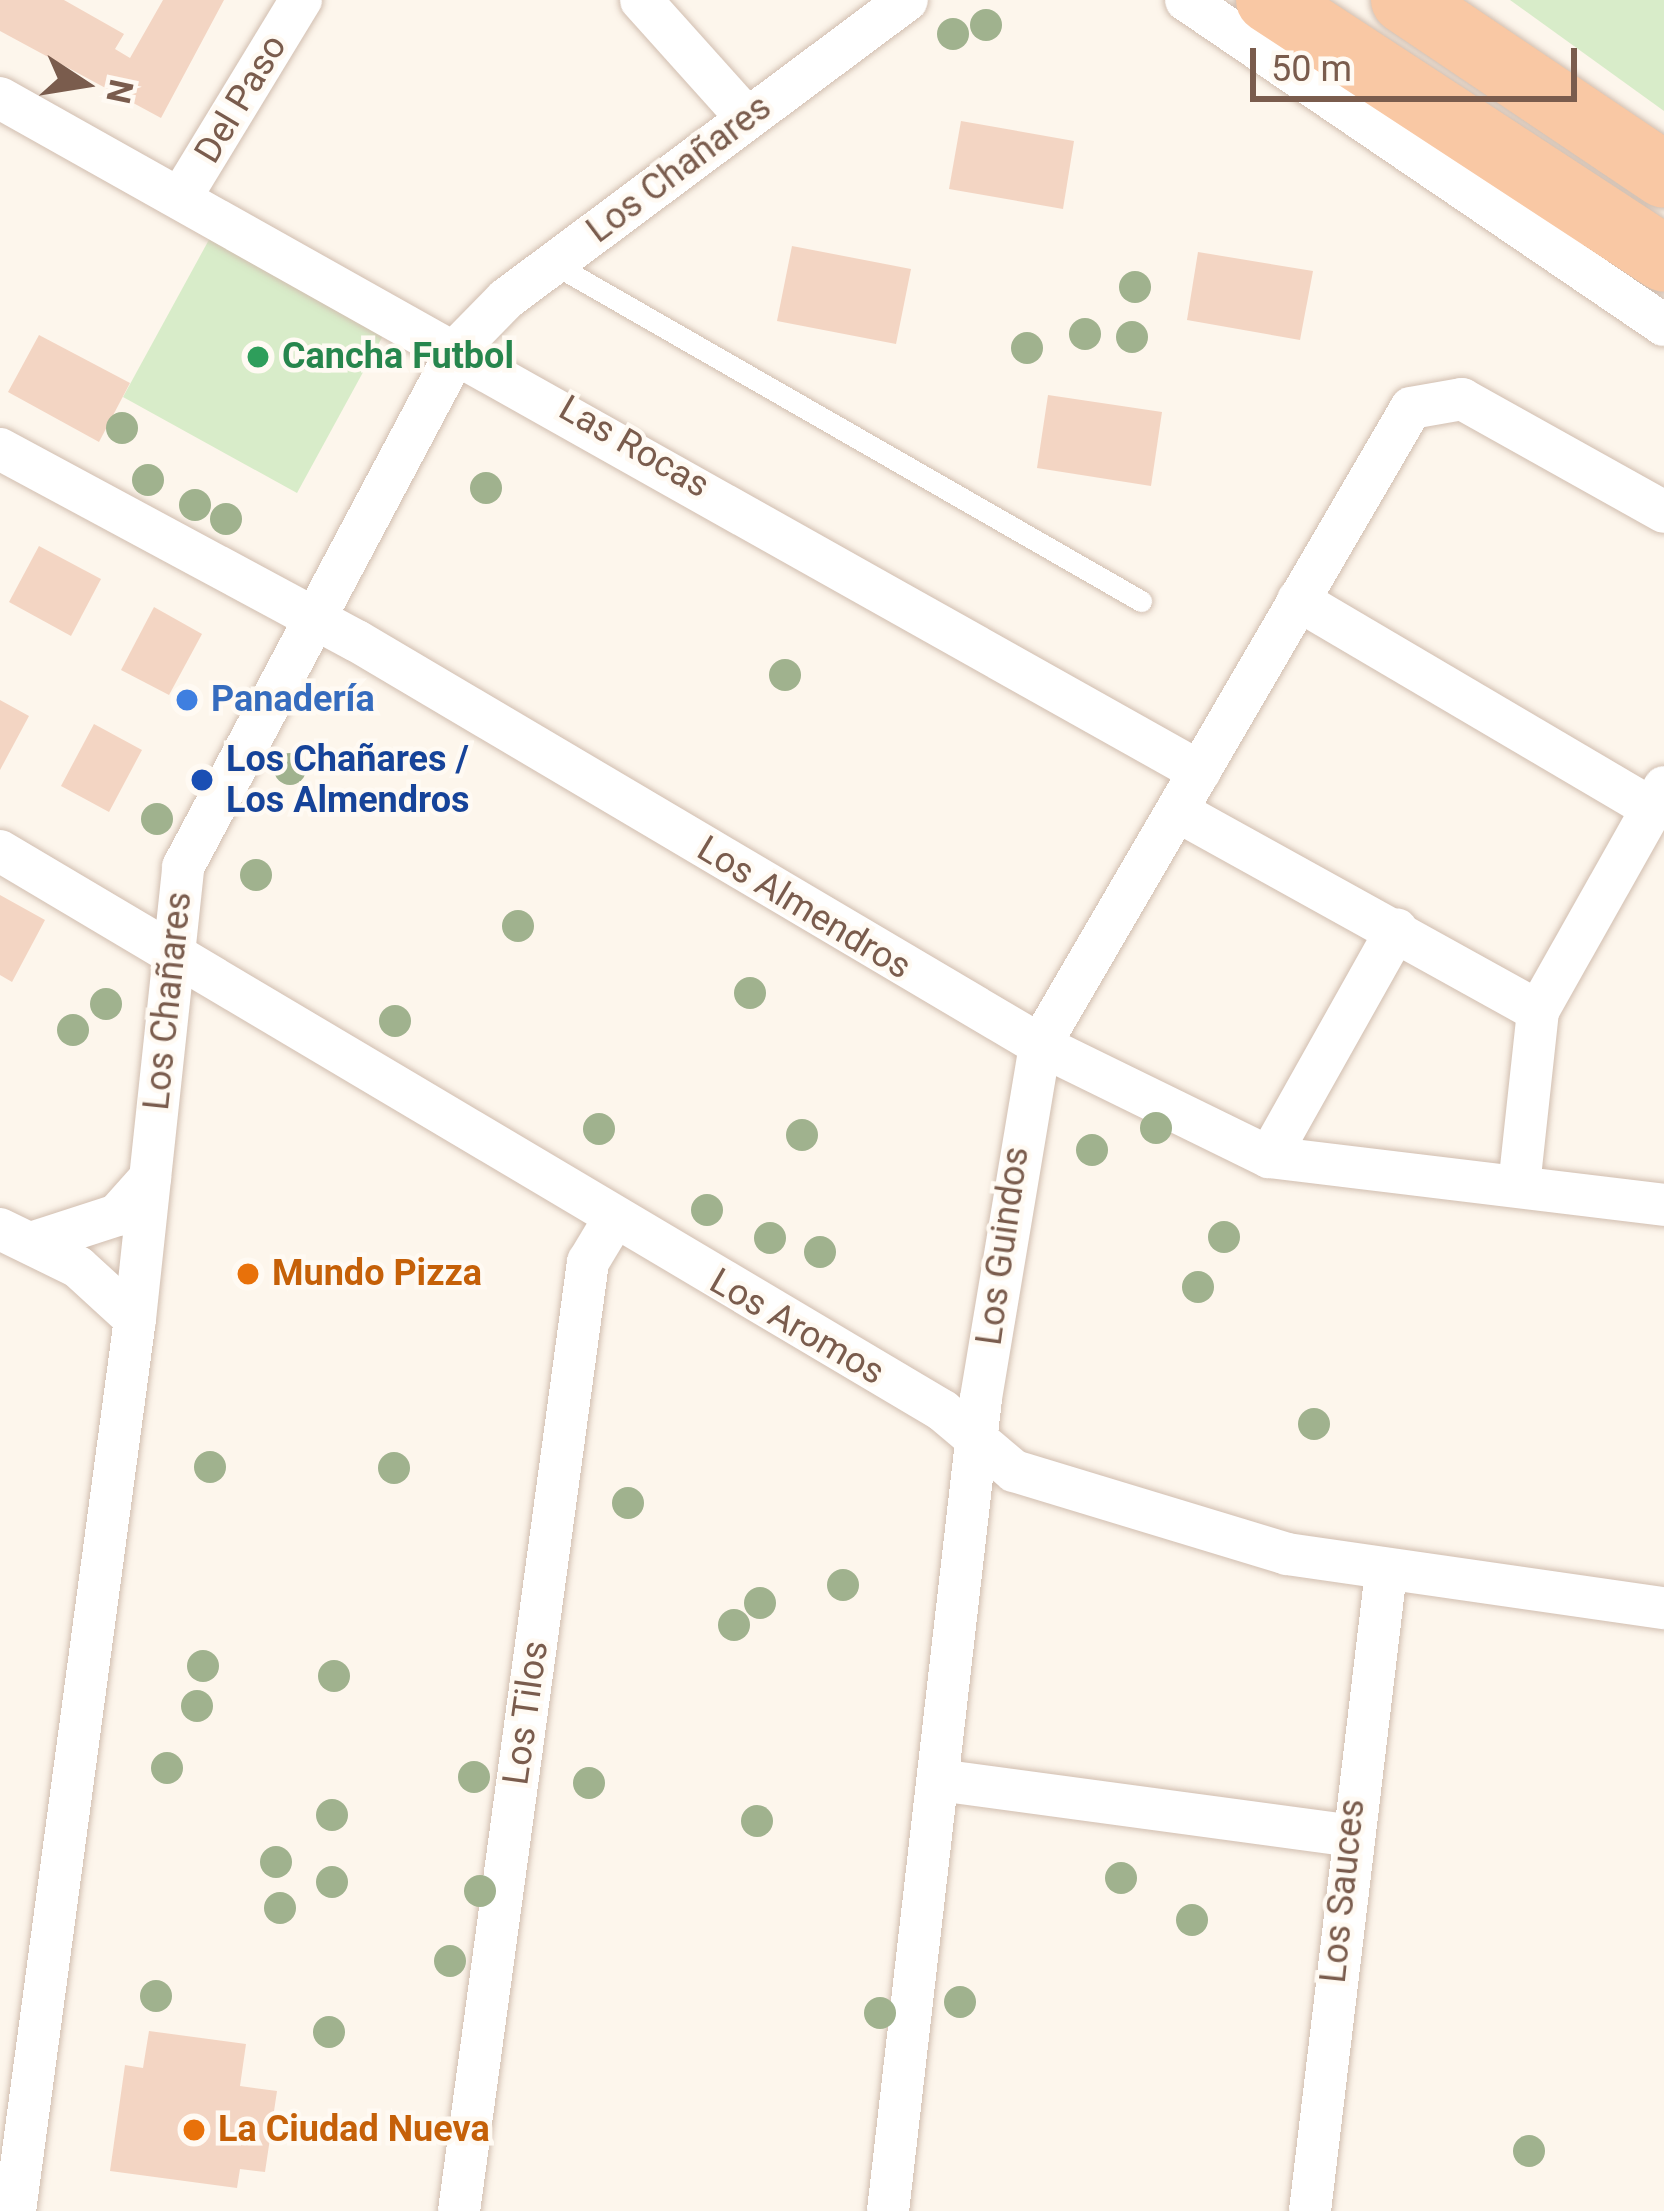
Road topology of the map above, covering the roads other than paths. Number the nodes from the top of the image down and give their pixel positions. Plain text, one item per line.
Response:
1 (301, 0) edge
2 (641, 0) edge
3 (907, 0) edge
4 (1186, 0) edge
5 (1269, 0) edge
6 (1404, 0) edge
7 (0, 98) edge
8 (747, 118) junction
9 (1664, 175) edge
10 (181, 197) junction
11 (1664, 258) edge
12 (554, 264) junction
13 (1664, 325) edge
14 (459, 347) junction
15 (0, 449) edge
16 (1664, 512) edge
17 (1298, 600) junction
18 (1142, 601) dead end
19 (316, 618) junction
20 (1200, 772) junction
21 (1657, 797) edge
22 (1177, 812) junction
23 (0, 851) edge
24 (1397, 929) junction
25 (169, 943) junction
26 (1538, 1011) junction
27 (1040, 1045) junction
28 (1269, 1156) junction
29 (150, 1178) junction
30 (1519, 1186) junction
31 (1664, 1205) edge
32 (612, 1222) junction
33 (15, 1236) edge
34 (135, 1319) junction
35 (977, 1438) junction
36 (1386, 1572) junction
37 (1664, 1608) edge
38 (939, 1780) junction
39 (1348, 1835) junction
40 (15, 2211) edge
41 (459, 2211) edge
42 (888, 2211) edge
43 (1310, 2211) edge

1 - 10 street, Del Paso
2 - 8 street
3 - 8 street, Los Chañares
4 - 13 street
5 - 11 highway
6 - 9 highway
7 - 10 street, Las Rocas
8 - 12 street, Los Chañares
10 - 14 street, Las Rocas
12 - 14 street, Los Chañares
12 - 18 lane
14 - 19 street, Los Chañares
14 - 20 street, Las Rocas
15 - 19 street, Los Almendros
16 - 17 street, Los Guindos
17 - 20 street, Los Guindos
17 - 21 street
19 - 25 street, Los Chañares
19 - 27 street, Los Almendros
20 - 22 street, Los Guindos
21 - 26 street
22 - 24 street
22 - 27 street, Los Guindos
23 - 25 street, Los Aromos
24 - 26 street
24 - 28 street
25 - 29 street, Los Chañares
25 - 32 street, Los Aromos
26 - 30 street
27 - 28 street, Los Almendros
27 - 35 street, Los Guindos
28 - 30 street, Los Almendros
29 - 33 street
29 - 34 street, Los Chañares
30 - 31 street, Los Almendros
32 - 35 street, Los Aromos
32 - 41 street, Los Tilos
33 - 34 street
34 - 40 street, Los Chañares
35 - 36 street, Los Aromos
35 - 38 street, Los Guindos
36 - 37 street, Los Aromos
36 - 39 street, Los Sauces
38 - 39 street
38 - 42 street, Los Guindos
39 - 43 street, Los Sauces

